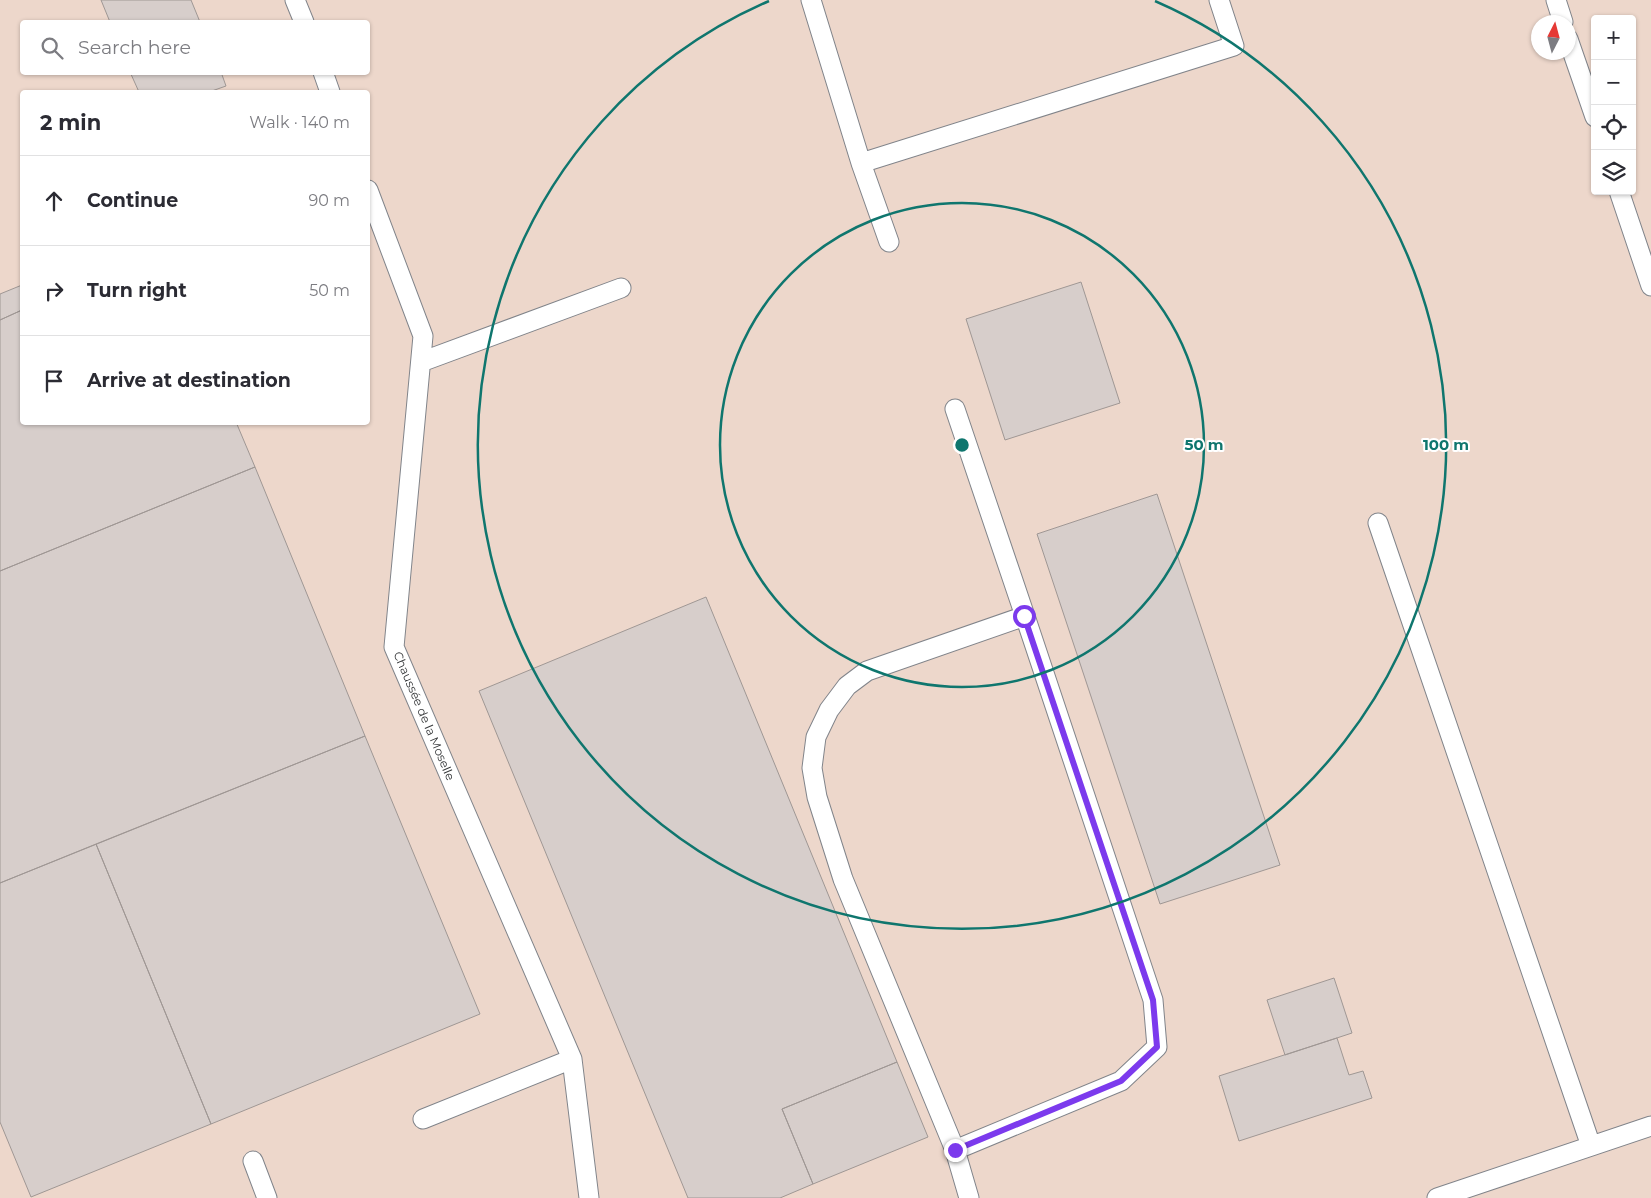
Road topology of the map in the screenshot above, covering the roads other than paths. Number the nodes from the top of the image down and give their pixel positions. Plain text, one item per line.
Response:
1 (295, 0) edge
2 (810, 0) edge
3 (1219, 0) edge
4 (1556, 0) edge
5 (1561, 15) edge
6 (303, 20) edge
7 (1575, 60) edge
8 (324, 75) edge
9 (329, 90) edge
10 (1591, 106) edge
11 (861, 163) junction
12 (370, 195) edge
13 (1620, 195) edge
14 (889, 242) dead end
15 (1651, 286) edge
16 (621, 288) dead end
17 (421, 362) junction
18 (955, 409) dead end
19 (1378, 523) dead end
20 (1024, 616) junction
21 (572, 1059) junction
22 (423, 1119) dead end
23 (1651, 1126) edge
24 (1591, 1146) junction
25 (955, 1150) junction
26 (252, 1161) dead end
27 (267, 1198) edge
28 (589, 1198) edge
29 (969, 1198) edge
30 (1437, 1198) edge

1 - 6 lane
2 - 11 lane
3 - 11 lane
4 - 5 lane
7 - 10 lane
8 - 9 lane
11 - 14 lane
12 - 17 lane, Chaussée de la Moselle
13 - 15 lane
16 - 17 lane
17 - 21 lane, Chaussée de la Moselle
18 - 20 lane
19 - 24 lane
20 - 25 lane
20 - 25 lane
21 - 22 lane
21 - 28 lane, Chaussée de la Moselle
23 - 24 lane
24 - 30 lane
25 - 29 lane
26 - 27 lane

